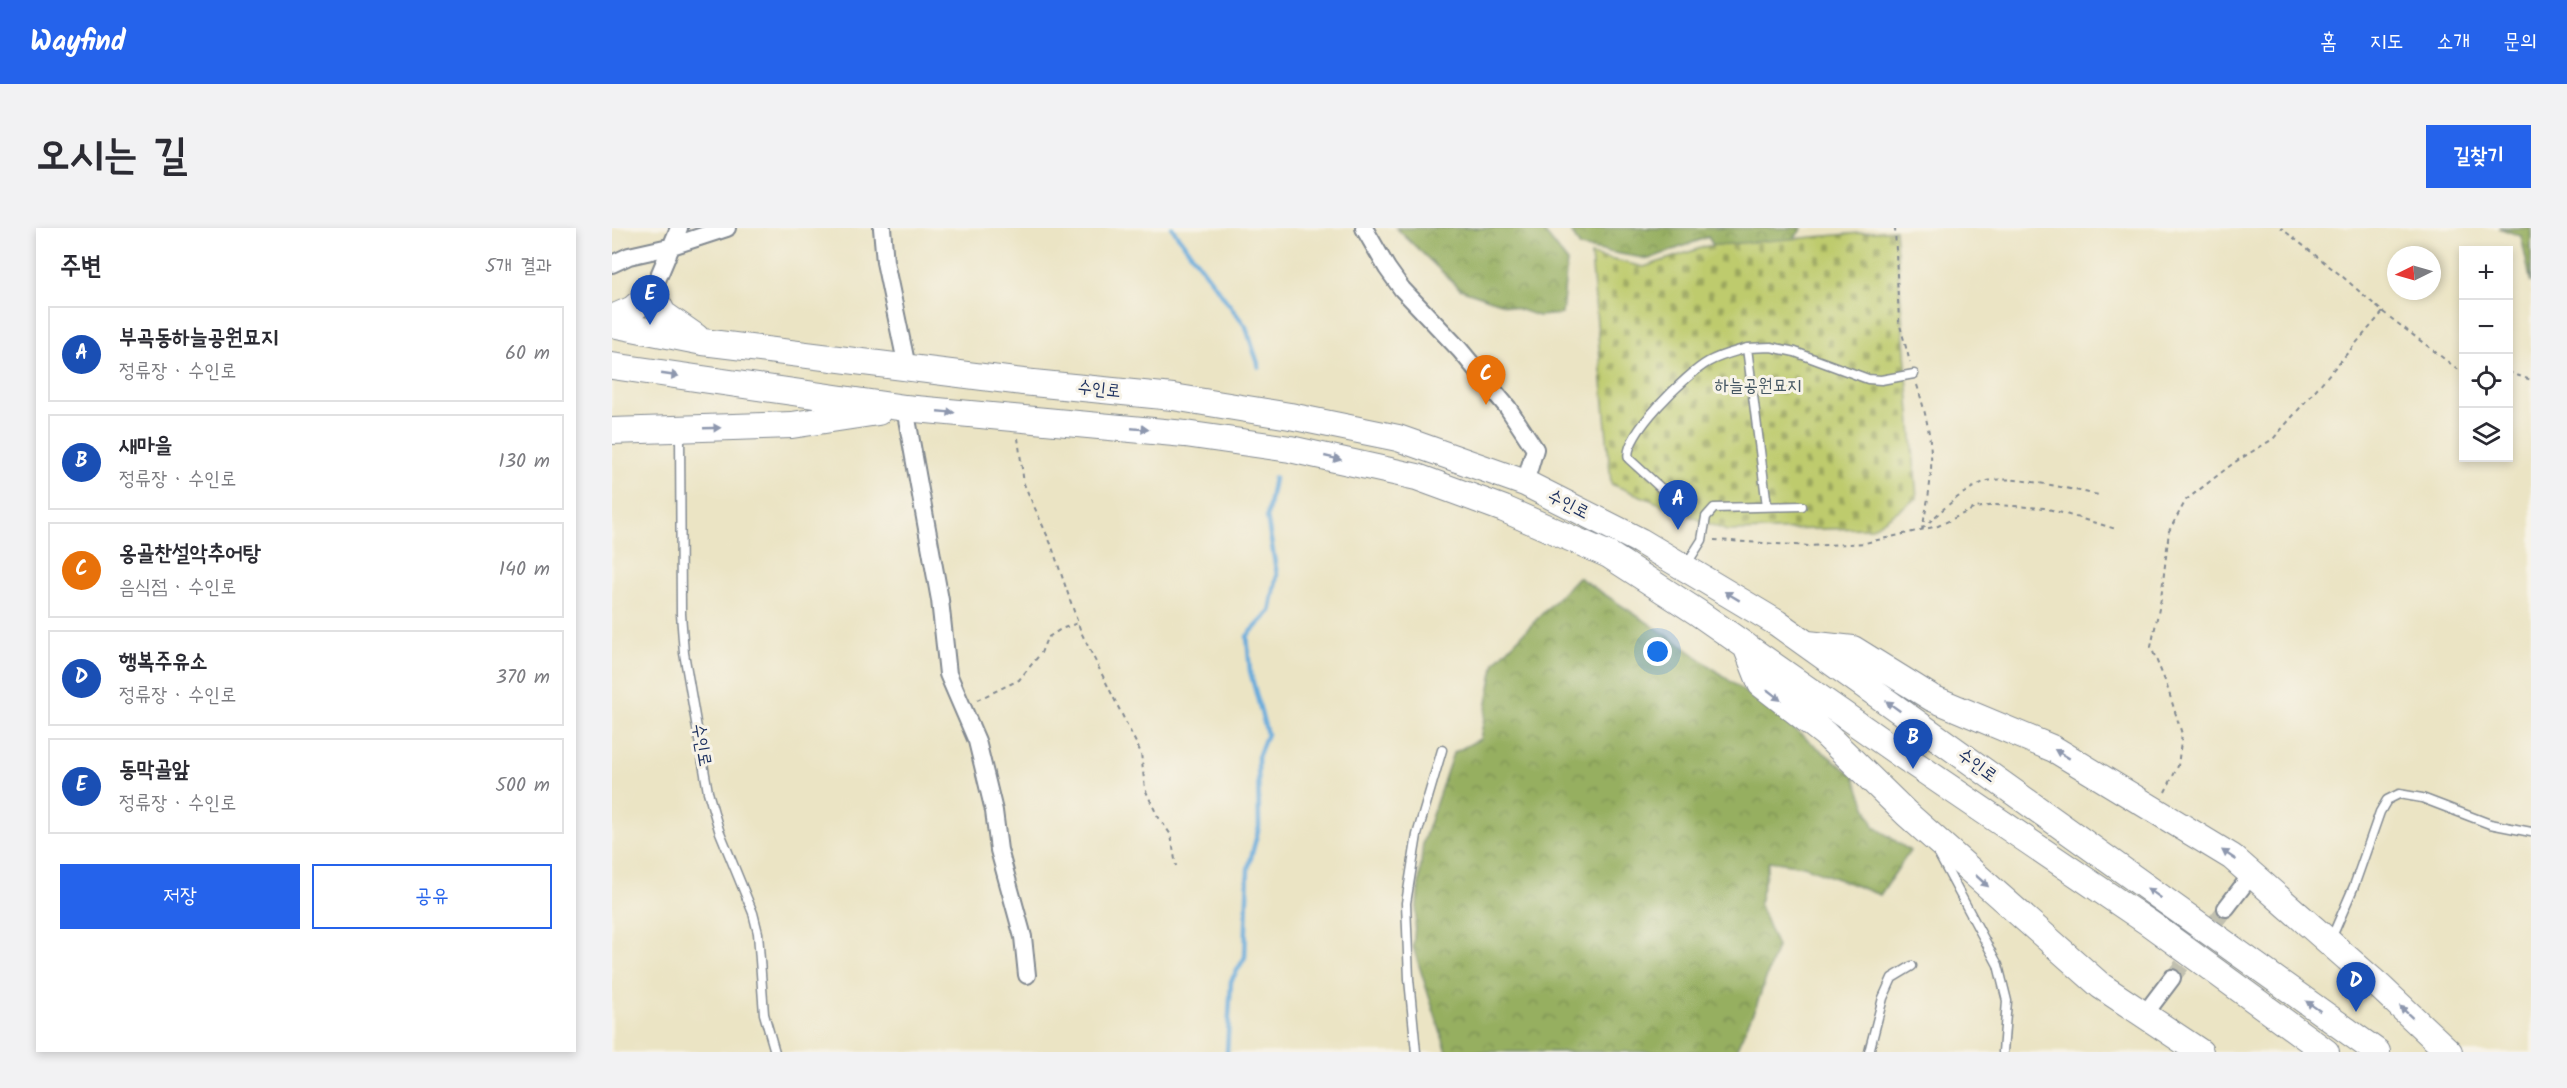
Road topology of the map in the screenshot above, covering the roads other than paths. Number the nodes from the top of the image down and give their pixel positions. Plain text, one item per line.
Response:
1 (679, 228) edge
2 (727, 228) edge
3 (882, 228) edge
4 (1364, 228) edge
5 (669, 247) junction
6 (612, 264) edge
7 (652, 292) junction
8 (612, 318) edge
9 (612, 324) edge
10 (703, 342) junction
11 (1747, 348) junction
12 (612, 366) edge
13 (907, 367) junction
14 (1914, 374) dead end
15 (905, 408) junction
16 (680, 428) junction
17 (612, 431) edge
18 (1525, 483) junction
19 (1675, 501) dead end
20 (1767, 506) junction
21 (1802, 506) dead end
22 (1684, 568) junction
23 (1806, 644) junction
24 (1746, 646) junction
25 (1442, 750) dead end
26 (2531, 832) edge
27 (1934, 838) junction
28 (2252, 874) junction
29 (2226, 908) tunnel mouth
30 (2330, 943) junction
31 (1911, 966) dead end
32 (1027, 975) dead end
33 (2172, 978) tunnel mouth
34 (2144, 1015) junction
35 (775, 1052) edge
36 (1416, 1052) edge
37 (1869, 1052) edge
38 (2003, 1052) edge
39 (2199, 1052) edge
40 (2326, 1052) edge
41 (2377, 1052) edge
42 (2449, 1052) edge

1 - 5 street
2 - 5 street
3 - 13 street
4 - 18 street
5 - 6 street
5 - 7 street
7 - 8 main road
7 - 10 main road
9 - 10 main road, 수인로
10 - 13 main road, 수인로
11 - 14 lane
11 - 19 lane
11 - 20 lane
12 -> 15 main road, 수인로
13 - 18 main road, 수인로
16 -> 15 main road
15 -> 24 main road, 수인로
15 - 32 street
16 - 17 main road
16 - 35 lane, 수인로
18 - 22 main road, 수인로
20 - 21 lane
20 - 22 lane
23 -> 22 main road, 수인로
28 -> 23 main road
41 -> 23 main road, 수인로
24 -> 27 main road
24 - 40 main road, 수인로
25 - 36 lane
26 - 30 lane
27 -> 34 main road
27 - 38 lane
28 - 29 street
28 - 30 main road
42 -> 30 main road
31 - 37 lane
33 - 34 street
34 - 39 main road

